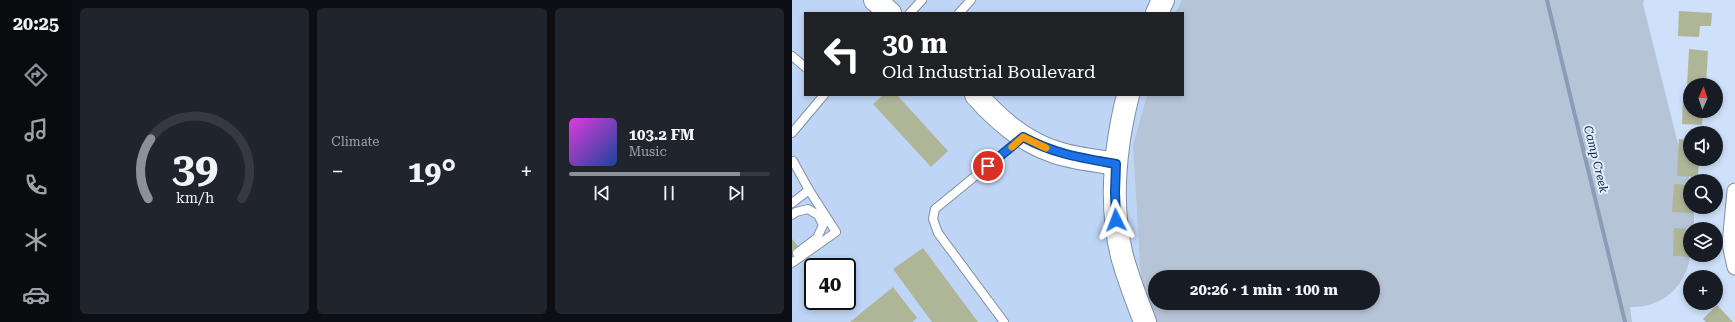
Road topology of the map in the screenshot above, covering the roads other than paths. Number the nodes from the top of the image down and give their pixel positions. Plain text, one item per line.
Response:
1 (875, 0) edge
2 (922, 0) edge
3 (971, 0) edge
4 (1163, 0) edge
5 (889, 12) edge
6 (911, 12) edge
7 (960, 12) edge
8 (1157, 12) edge
9 (792, 56) edge
10 (804, 66) edge
11 (823, 96) edge
12 (977, 96) edge
13 (1128, 96) edge
14 (792, 133) edge
15 (1023, 137) junction
16 (793, 161) edge
17 (1116, 164) junction
18 (809, 190) junction
19 (1735, 191) edge
20 (792, 203) edge
21 (792, 215) edge
22 (792, 257) edge
23 (792, 263) edge
24 (1735, 267) edge
25 (1004, 322) edge
26 (1146, 322) edge

1 - 5 street
2 - 6 lane
3 - 7 lane
4 - 8 street
9 - 10 lane
11 - 14 lane
12 - 15 street
13 - 17 street
15 - 17 street
15 - 25 lane
16 - 18 lane
17 - 26 street
18 - 20 lane
18 - 23 lane
19 - 24 street
21 - 22 lane

